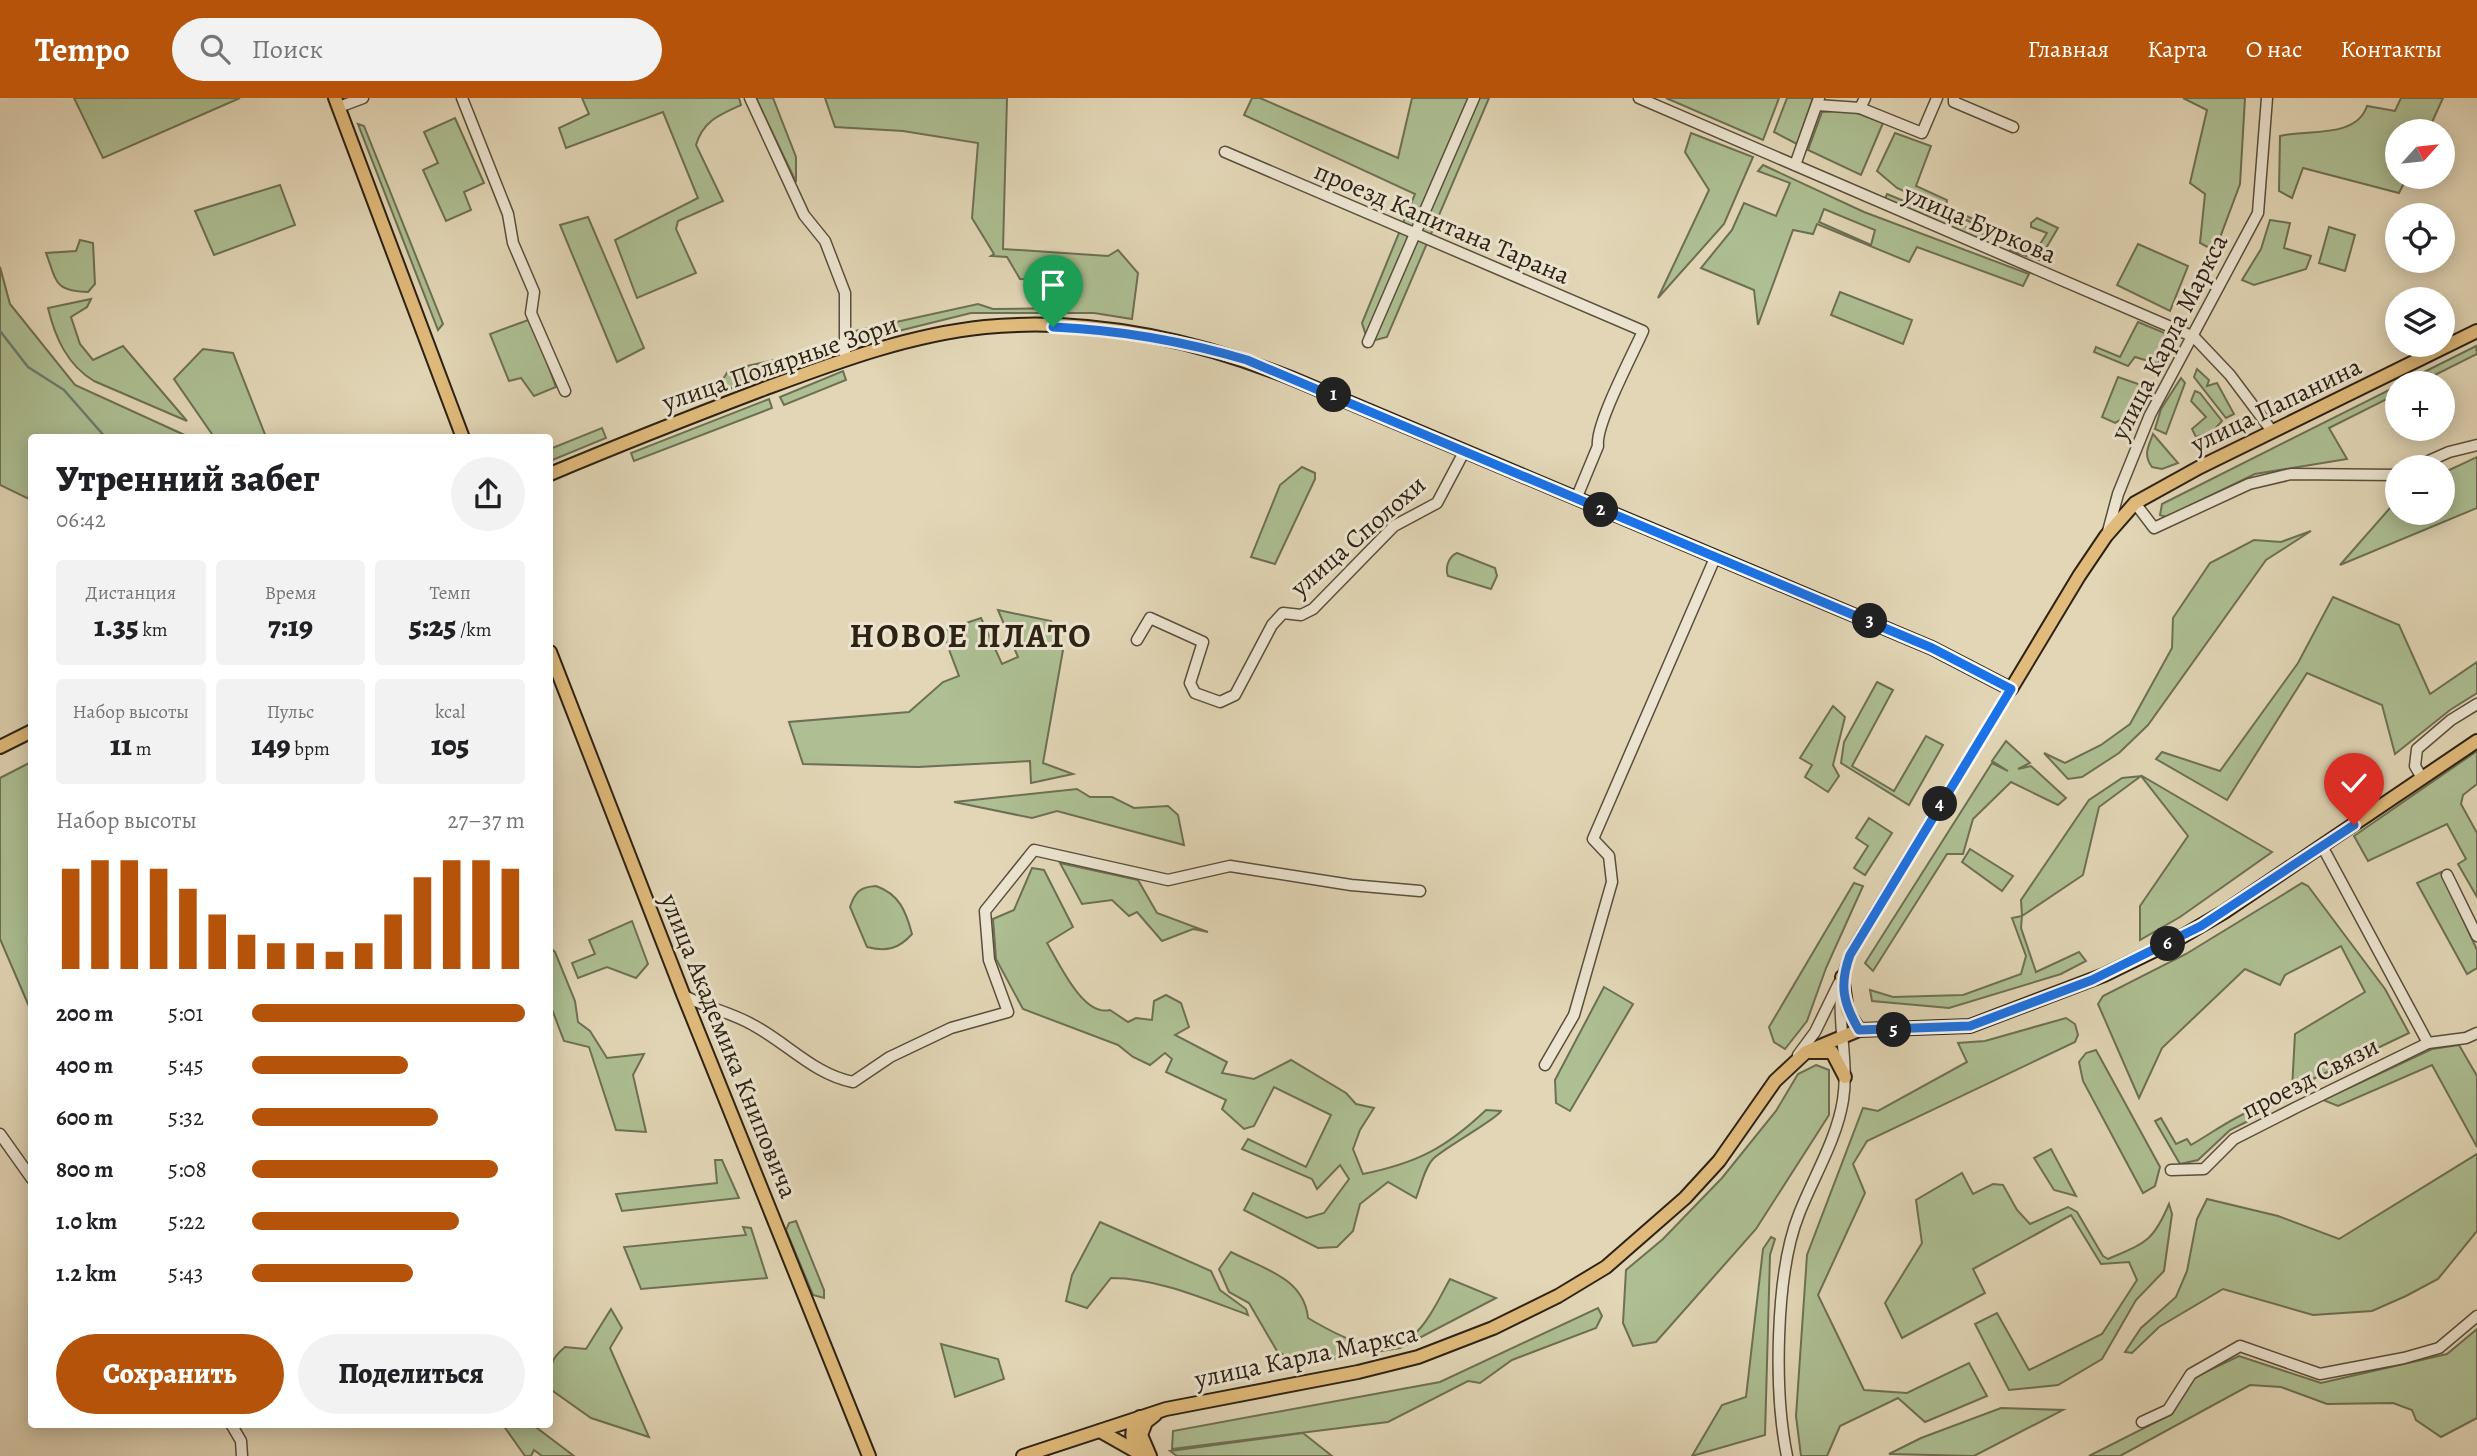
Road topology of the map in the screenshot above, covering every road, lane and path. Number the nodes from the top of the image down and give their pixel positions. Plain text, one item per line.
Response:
1 (363, 98) edge
2 (462, 98) edge
3 (750, 98) edge
4 (1474, 98) edge
5 (1639, 98) edge
6 (1865, 98) edge
7 (1937, 98) edge
8 (1954, 98) edge
9 (2267, 98) edge
10 (337, 102) edge
11 (1818, 102) edge
12 (1860, 108) junction
13 (2013, 127) dead end
14 (1225, 152) dead end
15 (1795, 165) junction
16 (1417, 235) junction
17 (2477, 331) edge
18 (2194, 337) junction
19 (1368, 342) dead end
20 (845, 359) junction
21 (565, 391) dead end
22 (2272, 431) junction
23 (462, 434) edge
24 (2477, 445) edge
25 (1464, 452) junction
26 (2442, 455) edge
27 (553, 473) edge
28 (2385, 475) edge
29 (1576, 499) junction
30 (2135, 503) junction
31 (2106, 536) junction
32 (1715, 558) junction
33 (1137, 640) dead end
34 (553, 660) edge
35 (2011, 689) junction
36 (2477, 704) edge
37 (28, 733) edge
38 (2477, 741) edge
39 (0, 747) edge
40 (2422, 778) junction
41 (2322, 846) junction
42 (2448, 875) dead end
43 (1420, 891) dead end
44 (2477, 936) edge
45 (1842, 977) junction
46 (683, 994) junction
47 (1859, 1030) junction
48 (2477, 1033) edge
49 (1841, 1035) junction
50 (2428, 1043) junction
51 (1806, 1052) junction
52 (1792, 1063) junction
53 (1545, 1065) dead end
54 (1845, 1072) junction
55 (0, 1134) edge
56 (2171, 1170) dead end
57 (28, 1173) edge
58 (2477, 1316) edge
59 (1166, 1409) junction
60 (1140, 1417) junction
61 (2142, 1422) dead end
62 (233, 1428) edge
63 (1100, 1431) junction
64 (242, 1456) edge
65 (869, 1456) edge
66 (1023, 1456) edge
67 (1144, 1456) edge
68 (1150, 1456) edge
69 (1787, 1456) edge

1 - 10 street
2 - 21 street
3 - 20 street
4 - 16 street
5 - 15 street, улица Буркова
6 - 12 street
7 - 12 street
8 - 13 street
9 - 18 street, улица Карла Маркса
10 - 23 main road
11 - 12 street
11 - 15 street
14 - 16 street, проезд Капитана Тарана
15 - 18 street, улица Буркова
16 - 19 street
16 - 29 street, проезд Капитана Тарана
17 - 22 main road, улица Папанина
18 - 22 street, улица Буркова
18 - 31 street, улица Карла Маркса
20 - 25 main road, улица Полярные Зори
20 - 27 main road, улица Полярные Зори
22 - 30 main road, улица Папанина
24 - 26 street
25 - 29 main road, улица Полярные Зори
25 - 33 street, улица Сполохи
28 - 30 street
29 - 32 main road, улица Полярные Зори
30 - 31 main road, улица Папанина
31 - 35 main road, улица Карла Маркса
32 - 35 main road, улица Полярные Зори
32 - 53 street
34 - 46 main road, улица Академика Книповича
35 - 45 street, улица Карла Маркса
36 - 40 street
37 - 39 main road
38 - 40 main road, улица Карла Маркса
40 - 41 main road, улица Карла Маркса
41 - 47 main road, улица Карла Маркса
41 - 50 street
42 - 44 street
43 - 46 street
45 - 47 main road
45 - 49 street, улица Карла Маркса
45 - 52 street
46 - 65 main road, улица Академика Книповича
47 - 49 main road, улица Карла Маркса
48 - 50 street, проезд Связи
49 - 51 main road, улица Карла Маркса
49 - 54 street, улица Карла Маркса
50 - 56 street, проезд Связи
51 - 52 main road, улица Карла Маркса
51 - 54 main road
52 - 59 main road, улица Карла Маркса
54 - 69 street, улица Карла Маркса
55 - 57 street
58 - 61 street
59 - 60 main road, улица Карла Маркса
59 - 68 main road
60 - 63 main road, улица Карла Маркса
60 - 67 main road
62 - 64 street
63 - 66 main road, улица Карла Маркса
63 - 67 main road

